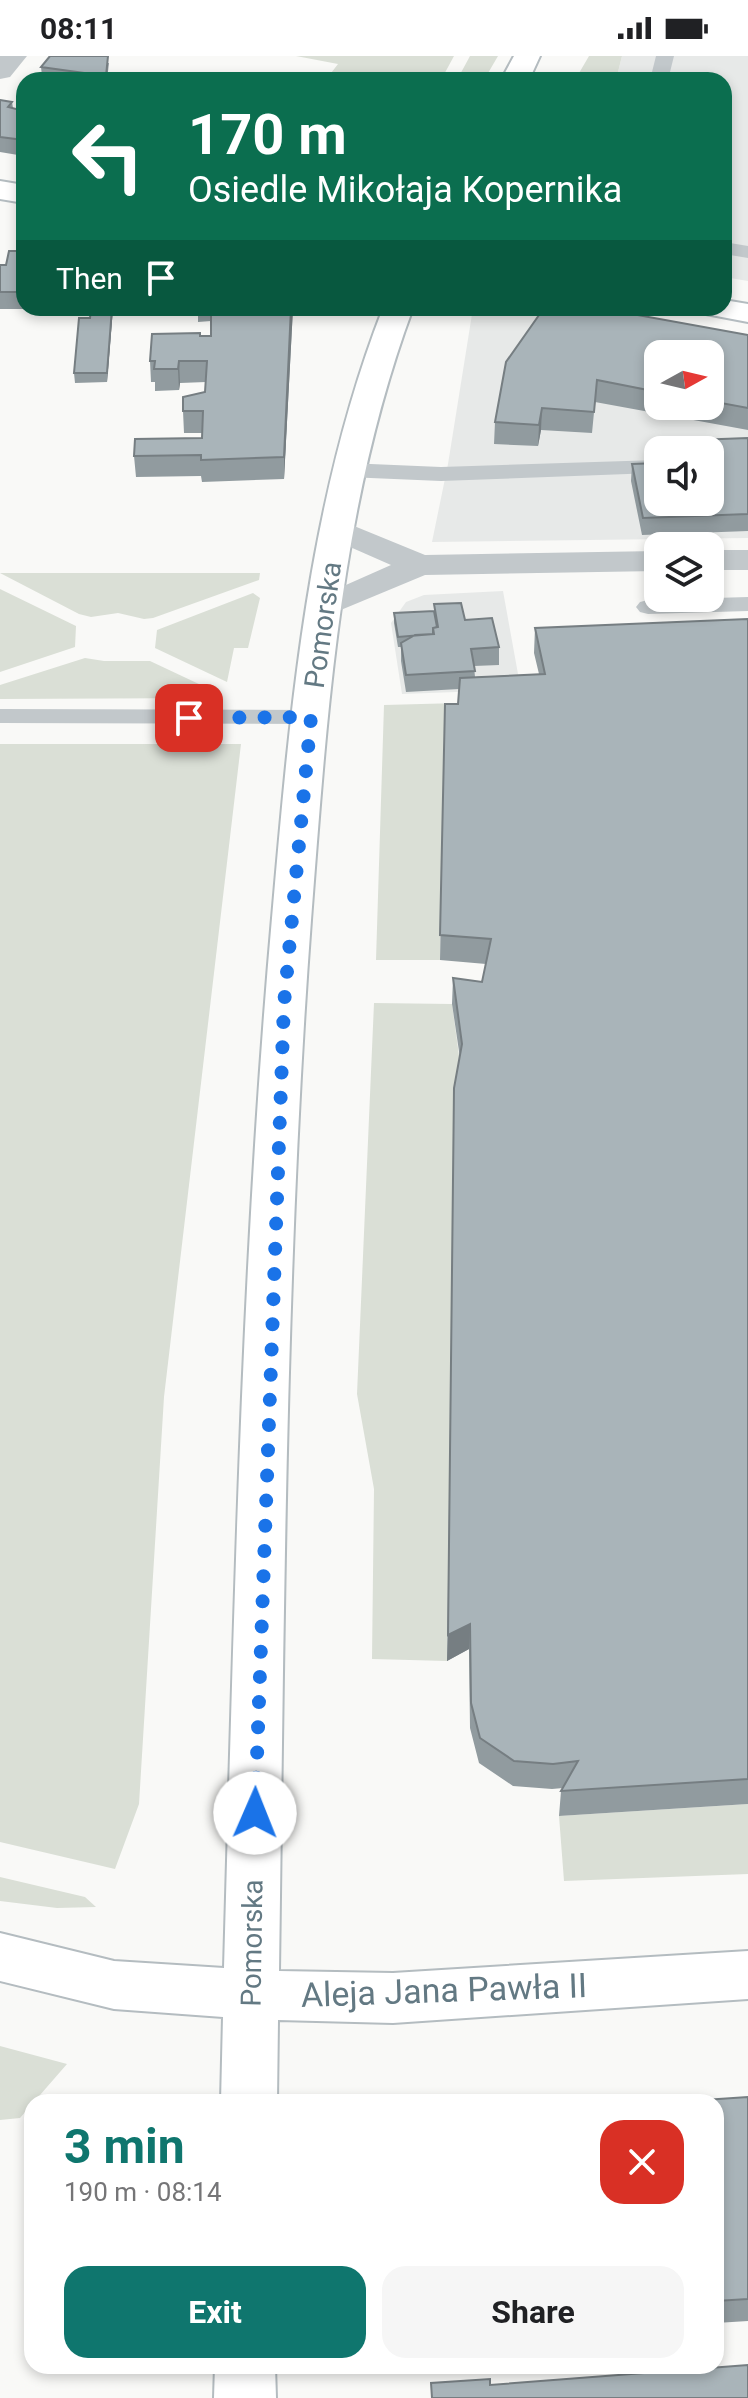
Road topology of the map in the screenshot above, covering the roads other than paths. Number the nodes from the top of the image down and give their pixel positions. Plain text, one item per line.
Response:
1 (14, 56) edge
2 (0, 71) edge
3 (395, 316) edge
4 (644, 466) edge
5 (347, 470) junction
6 (337, 529) junction
7 (724, 560) edge
8 (748, 560) edge
9 (644, 561) edge
10 (420, 565) junction
11 (748, 604) edge
12 (724, 605) edge
13 (324, 607) junction
14 (0, 716) edge
15 (311, 717) junction
16 (0, 1957) edge
17 (748, 1975) edge
18 (251, 1995) junction
19 (249, 2094) edge
20 (245, 2374) edge
21 (245, 2398) edge

1 - 2 street
3 - 5 street, Pomorska
4 - 5 lane
5 - 6 street, Pomorska
6 - 10 street
6 - 13 street, Pomorska
7 - 8 street
9 - 10 street
10 - 13 street
11 - 12 lane
13 - 15 street, Pomorska
14 - 15 lane
15 - 18 street, Pomorska
16 - 18 street, Aleja Jana Pawła II
17 - 18 street, Aleja Jana Pawła II
18 - 19 street, Pomorska
20 - 21 street

